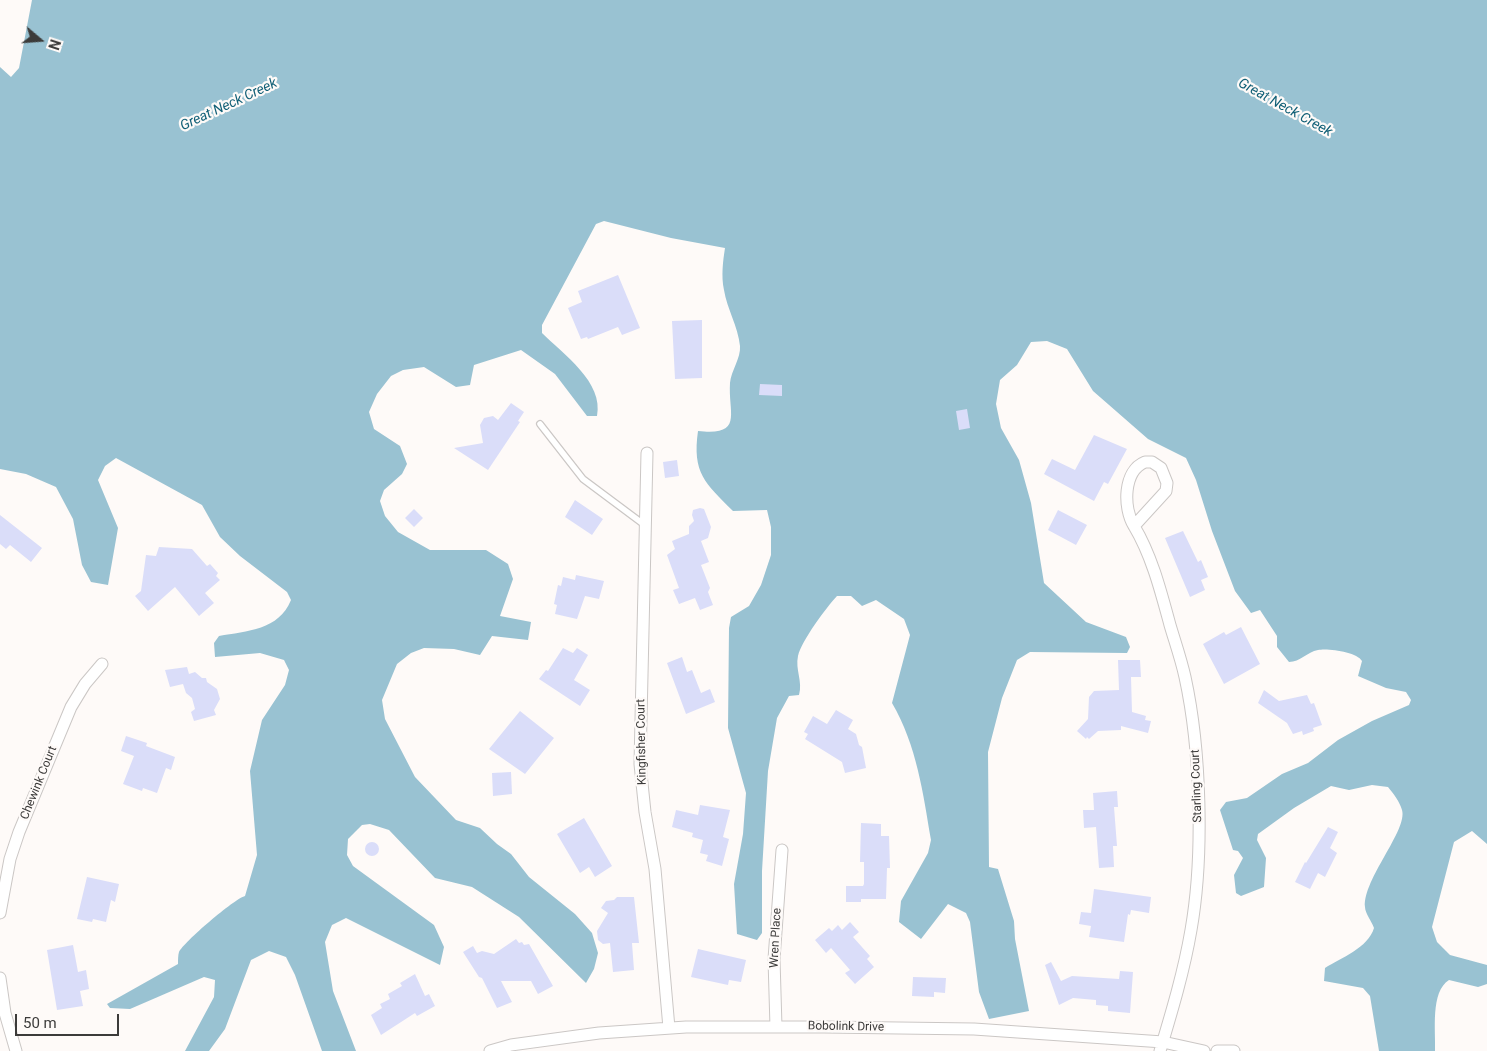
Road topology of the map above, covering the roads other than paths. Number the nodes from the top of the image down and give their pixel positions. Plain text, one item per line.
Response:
1 (540, 424) dead end
2 (647, 454) dead end
3 (646, 526) junction
4 (1134, 526) junction
5 (102, 664) dead end
6 (782, 850) dead end
7 (0, 908) edge
8 (0, 913) edge
9 (0, 986) edge
10 (776, 1027) junction
11 (669, 1028) junction
12 (1162, 1046) edge
13 (16, 1051) edge
14 (490, 1051) edge
15 (1204, 1051) edge
16 (1217, 1051) edge
17 (1234, 1051) edge

1 - 3 lane
2 - 3 street, Kingfisher Court
3 - 11 street, Kingfisher Court
4 - 4 street, Starling Court
4 - 12 street, Starling Court
5 - 7 street, Chewink Court
6 - 10 street, Wren Place
7 - 8 street, Chewink Court
9 - 13 street
10 - 11 street, Bobolink Drive
10 - 12 street, Bobolink Drive
11 - 14 street, Bobolink Drive
12 - 15 street, Bobolink Drive
16 - 17 street

